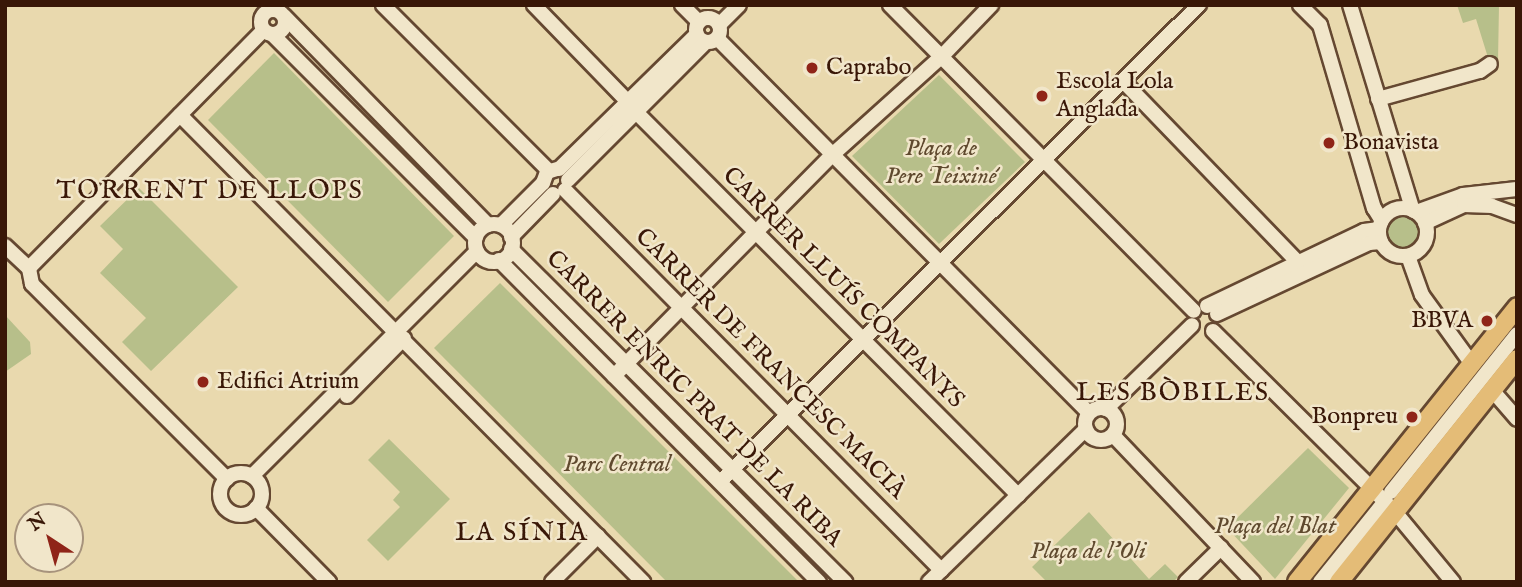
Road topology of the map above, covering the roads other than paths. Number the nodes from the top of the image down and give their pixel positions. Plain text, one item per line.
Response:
1 (383, 5) edge
2 (534, 5) edge
3 (682, 5) edge
4 (726, 5) edge
5 (739, 5) edge
6 (890, 5) edge
7 (991, 5) edge
8 (1199, 5) edge
9 (1300, 5) edge
10 (1350, 5) edge
11 (282, 10) edge
12 (708, 30) junction
13 (268, 32) junction
14 (942, 56) junction
15 (1490, 64) dead end
16 (1123, 81) junction
17 (1378, 99) junction
18 (633, 108) junction
19 (180, 115) junction
20 (831, 156) junction
21 (1045, 159) junction
22 (556, 181) junction
23 (1517, 190) edge
24 (1418, 215) junction
25 (1517, 215) edge
26 (494, 225) junction
27 (1381, 231) junction
28 (755, 233) junction
29 (511, 243) junction
30 (5, 246) edge
31 (479, 249) junction
32 (1408, 256) junction
33 (499, 260) junction
34 (1298, 262) junction
35 (938, 263) junction
36 (29, 268) junction
37 (1517, 307) edge
38 (682, 309) junction
39 (1203, 320) junction
40 (1517, 334) edge
41 (399, 336) junction
42 (864, 340) junction
43 (1517, 359) edge
44 (626, 364) junction
45 (1472, 364) junction
46 (614, 376) junction
47 (1492, 390) junction
48 (1110, 412) junction
49 (1089, 413) junction
50 (790, 415) junction
51 (1517, 419) edge
52 (1088, 433) junction
53 (1113, 435) junction
54 (733, 470) junction
55 (227, 479) junction
56 (256, 480) junction
57 (720, 482) junction
58 (1371, 490) junction
59 (1391, 492) dead end
60 (1018, 495) junction
61 (256, 508) junction
62 (1388, 509) junction
63 (598, 536) junction
64 (1222, 548) junction
65 (942, 576) edge
66 (329, 582) edge
67 (552, 582) edge
68 (643, 582) edge
69 (819, 582) edge
70 (845, 582) edge
71 (929, 582) edge
72 (1186, 582) edge
73 (1253, 582) edge
74 (1297, 582) edge
75 (1321, 582) edge
76 (1339, 582) edge
77 (1453, 582) edge

1 - 22 street, CARRER DE FRANCESC MACIÀ
2 - 18 street, CARRER LLUÍS COMPANYS
3 - 12 street
4 - 12 street
5 - 12 street
6 - 14 street
7 - 14 street
8 - 16 street
9 - 27 street
10 - 17 street
11 - 13 street
11 - 13 street
11 - 26 street
12 - 18 street
12 - 20 street
13 - 19 street
13 - 31 street
14 - 20 street
14 - 21 street
15 - 17 street
16 - 21 street
16 - 34 street
17 - 24 street
18 - 22 street
18 - 28 street, CARRER LLUÍS COMPANYS
19 - 36 street
19 - 41 street
20 - 28 street
20 - 35 street
21 - 35 street
21 - 39 street
22 - 26 street
22 - 29 street
22 - 38 street, CARRER DE FRANCESC MACIÀ
23 - 24 street
24 - 25 street
24 - 27 street
24 - 32 street
26 - 29 street, CARRER ENRIC PRAT DE LA RIBA
26 - 31 street
27 - 32 street
27 - 34 street
27 - 39 street
28 - 38 street
28 - 42 street, CARRER LLUÍS COMPANYS
29 - 33 street
29 - 44 street, CARRER ENRIC PRAT DE LA RIBA
30 - 36 street
31 - 33 street
31 - 41 street
32 - 45 street
33 - 46 street, CARRER ENRIC PRAT DE LA RIBA
34 - 39 street
35 - 42 street
35 - 49 street
36 - 55 street
37 - 45 main road
38 - 44 street
38 - 50 street, CARRER DE FRANCESC MACIÀ
39 - 48 street
39 - 58 street
40 - 59 street
41 - 56 street
41 - 63 street
42 - 50 street
42 - 60 street, CARRER LLUÍS COMPANYS
43 - 47 main road
44 - 46 street
44 - 54 street, CARRER ENRIC PRAT DE LA RIBA
45 - 58 main road
46 - 57 street, CARRER ENRIC PRAT DE LA RIBA
47 - 51 street
47 - 62 main road
48 - 49 street
48 - 53 street
49 - 52 street
50 - 54 street
50 - 65 street, CARRER DE FRANCESC MACIÀ
52 - 53 street
52 - 60 street
52 - 65 street
53 - 64 street
54 - 57 street
54 - 70 street, CARRER ENRIC PRAT DE LA RIBA
55 - 56 street
55 - 61 street
56 - 61 street
57 - 69 street, CARRER ENRIC PRAT DE LA RIBA
58 - 62 street
58 - 74 main road
60 - 65 street
61 - 66 street
62 - 75 street
62 - 76 main road
62 - 77 street
63 - 67 street
63 - 68 street
64 - 72 street
64 - 73 street
65 - 71 street

